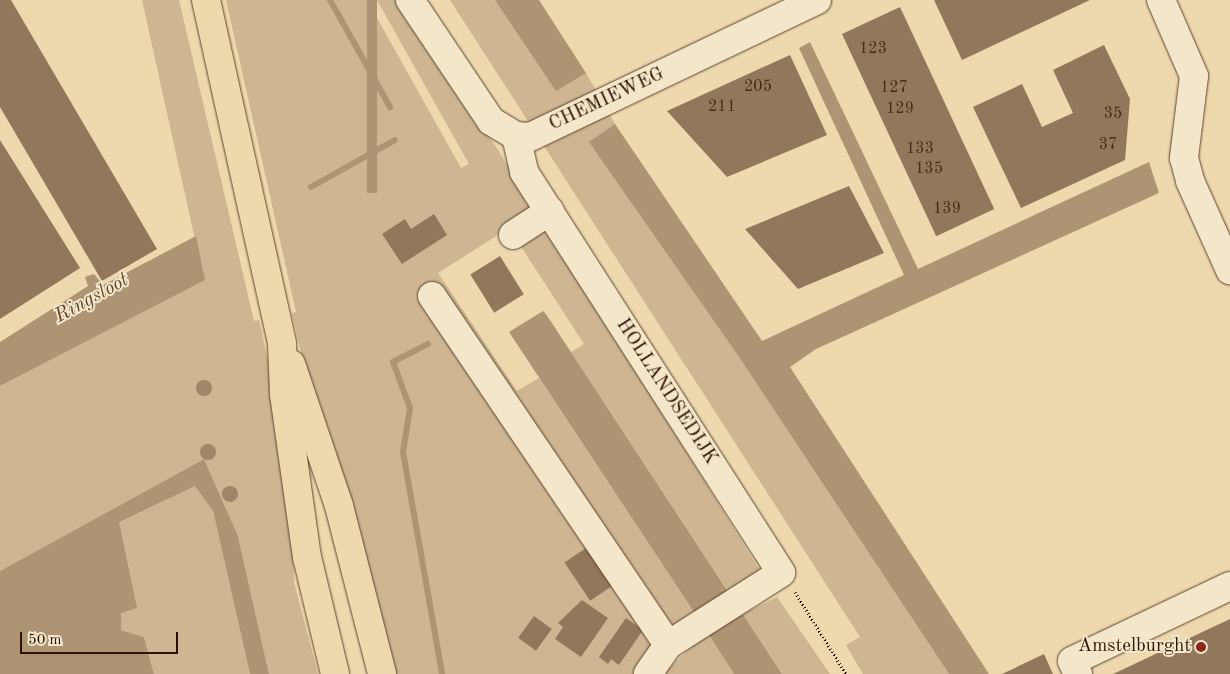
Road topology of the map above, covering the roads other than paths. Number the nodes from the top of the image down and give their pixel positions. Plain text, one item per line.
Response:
1 (206, 0) edge
2 (410, 0) edge
3 (817, 0) edge
4 (1161, 0) edge
5 (516, 136) junction
6 (550, 211) junction
7 (513, 235) dead end
8 (1230, 270) edge
9 (432, 296) dead end
10 (282, 344) junction
11 (1230, 586) edge
12 (668, 645) junction
13 (335, 674) edge
14 (382, 674) edge
15 (648, 674) edge
16 (1078, 674) edge

1 - 10 main road
2 - 5 street
3 - 5 street, CHEMIEWEG
4 - 8 street
5 - 6 street, HOLLANDSEDIJK
6 - 7 street
6 - 12 street, HOLLANDSEDIJK
9 - 12 street
10 - 13 main road
10 - 14 main road
11 - 16 street
12 - 15 street

